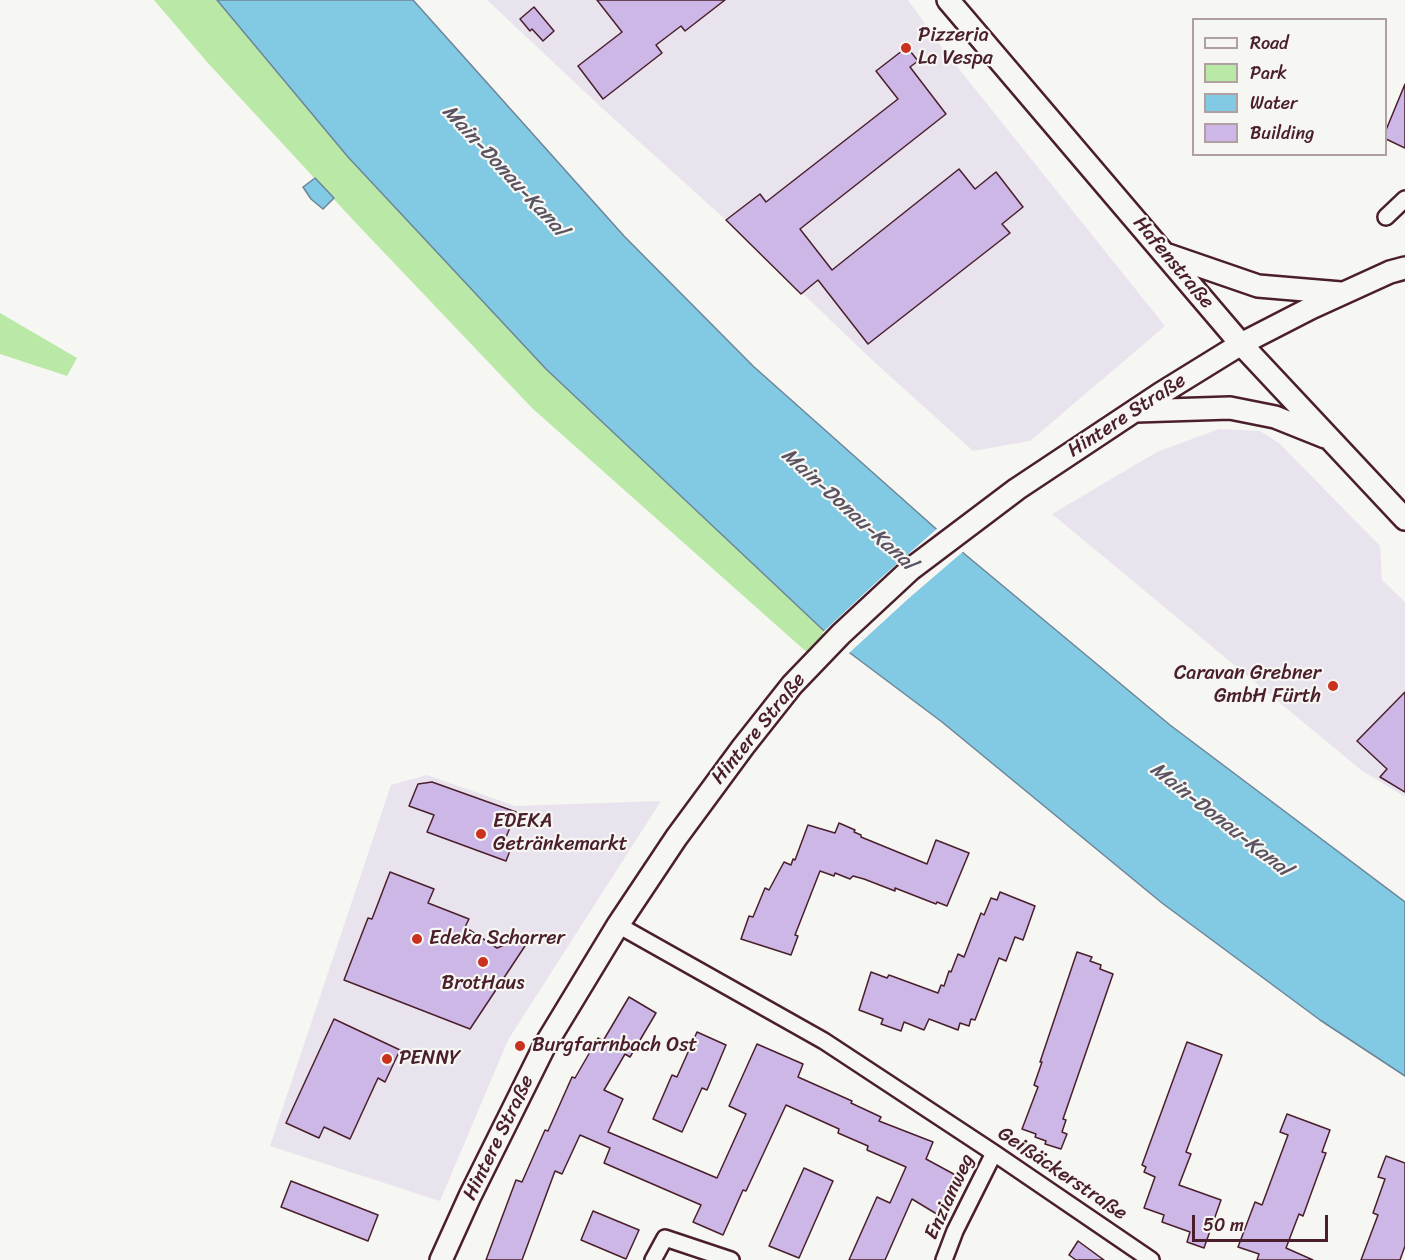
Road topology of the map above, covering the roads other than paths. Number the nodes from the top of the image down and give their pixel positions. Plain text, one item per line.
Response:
1 (948, 0) edge
2 (1405, 199) edge
3 (1386, 217) dead end
4 (1167, 255) junction
5 (1405, 268) edge
6 (1346, 293) junction
7 (1241, 344) junction
8 (1136, 411) junction
9 (1330, 439) junction
10 (1405, 519) edge
11 (618, 925) junction
12 (994, 1153) junction
13 (441, 1260) edge
14 (653, 1260) edge
15 (731, 1260) edge
16 (944, 1260) edge
17 (1151, 1260) edge

1 - 4 street, Hafenstraße
2 - 3 street
4 - 6 street
4 - 7 street, Hafenstraße
5 - 6 street, Hintere Straße
6 - 7 street, Hintere Straße
7 - 8 street, Hintere Straße
7 - 9 street, Hafenstraße
8 - 9 street
8 - 11 street, Hintere Straße
9 - 10 street, Hafenstraße
11 - 12 street, Geißäckerstraße
11 - 13 street, Hintere Straße
12 - 16 street, Enzianweg
12 - 17 street, Geißäckerstraße
14 - 15 street

